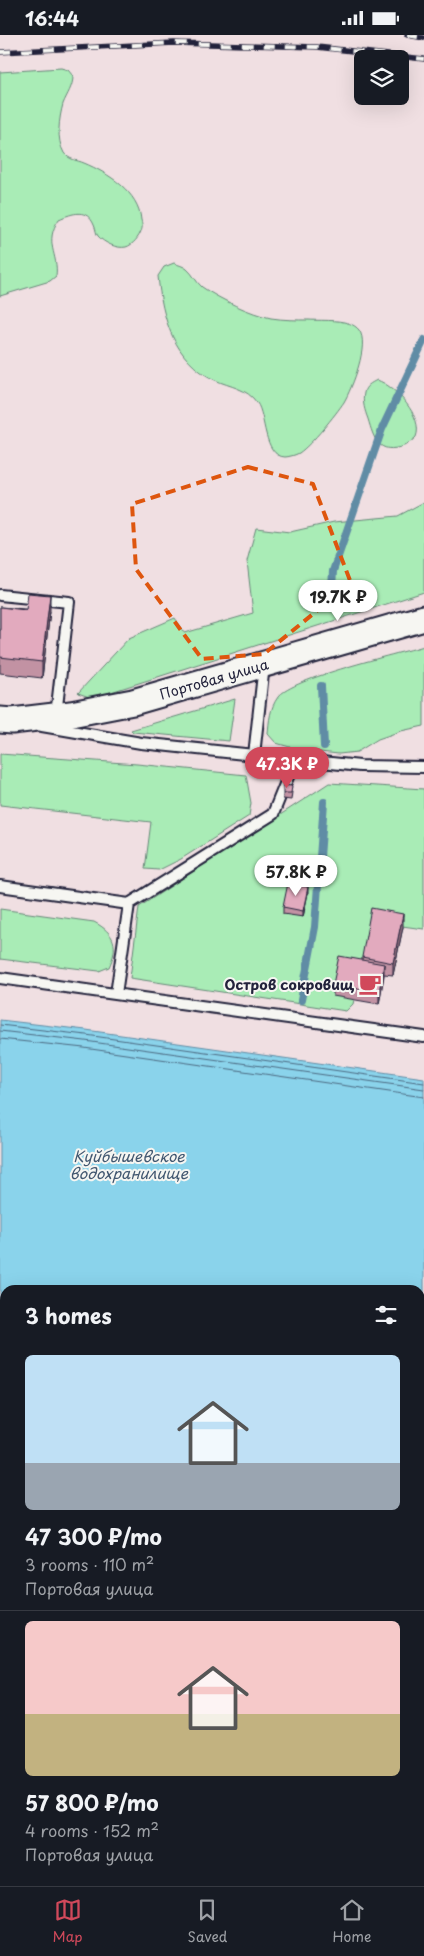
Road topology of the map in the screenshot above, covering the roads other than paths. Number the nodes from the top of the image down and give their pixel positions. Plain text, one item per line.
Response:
1 (0, 595) edge
2 (424, 618) edge
3 (264, 665) junction
4 (56, 716) junction
5 (6, 721) edge
6 (254, 755) junction
7 (292, 758) junction
8 (424, 767) edge
9 (0, 887) edge
10 (130, 905) junction
11 (0, 978) edge
12 (116, 994) junction
13 (424, 1037) edge

1 - 4 lane
2 - 3 street, Портовая улица
3 - 4 street, Портовая улица
3 - 6 lane
4 - 5 street, Портовая улица
5 - 6 lane
6 - 7 lane
7 - 8 lane
7 - 10 lane
9 - 10 lane
10 - 12 lane
11 - 12 lane
12 - 13 lane

